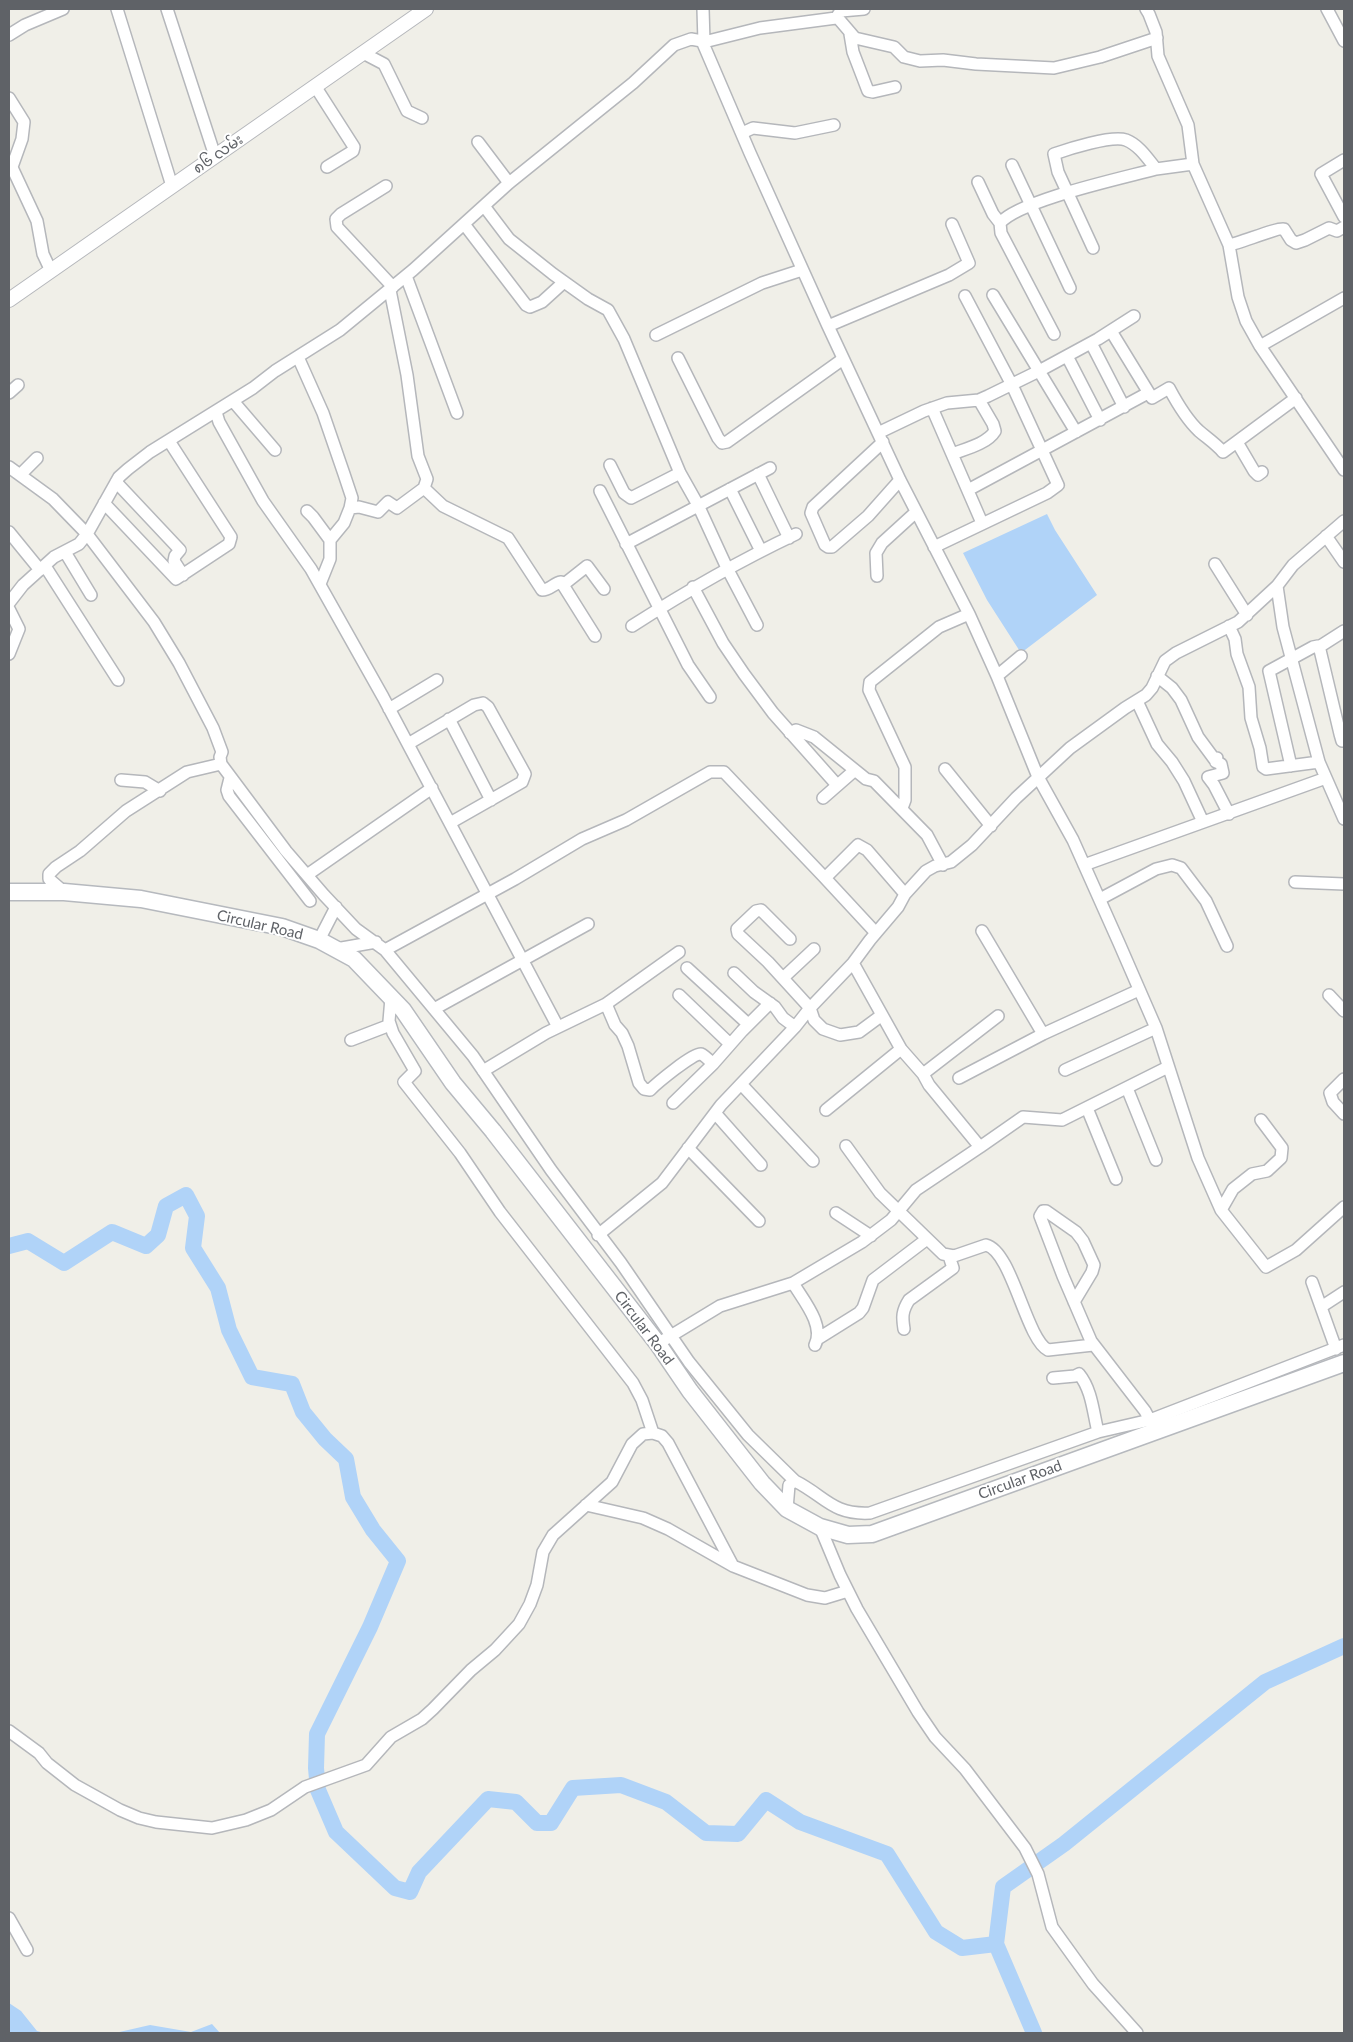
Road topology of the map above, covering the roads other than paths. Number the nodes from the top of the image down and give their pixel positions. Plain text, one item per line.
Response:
1 (63, 9) edge
2 (116, 9) edge
3 (167, 9) edge
4 (426, 9) edge
5 (703, 9) edge
6 (864, 9) edge
7 (1147, 9) edge
8 (1326, 9) edge
9 (840, 12) edge
10 (42, 13) edge
11 (850, 34) junction
12 (9, 35) edge
13 (1157, 38) junction
14 (1344, 41) edge
15 (704, 42) junction
16 (363, 53) junction
17 (315, 86) junction
18 (895, 87) dead end
19 (9, 98) edge
20 (422, 118) dead end
21 (834, 125) dead end
22 (742, 133) junction
23 (478, 142) dead end
24 (215, 156) junction
25 (1344, 160) edge
26 (11, 164) edge
27 (1193, 164) junction
28 (327, 166) dead end
29 (1012, 166) dead end
30 (1156, 169) junction
31 (978, 182) dead end
32 (509, 183) junction
33 (172, 186) junction
34 (386, 186) dead end
35 (1068, 194) junction
36 (484, 206) junction
37 (1031, 206) junction
38 (1344, 217) edge
39 (1000, 223) junction
40 (464, 224) junction
41 (952, 224) dead end
42 (1344, 227) edge
43 (1230, 245) junction
44 (1093, 248) dead end
45 (802, 270) junction
46 (51, 271) junction
47 (406, 276) junction
48 (564, 282) junction
49 (392, 288) junction
50 (1070, 288) dead end
51 (993, 295) dead end
52 (965, 296) dead end
53 (1344, 298) edge
54 (9, 300) edge
55 (1134, 316) dead end
56 (828, 326) junction
57 (1111, 331) junction
58 (1054, 334) dead end
59 (656, 335) dead end
60 (1091, 343) junction
61 (1260, 346) junction
62 (1067, 356) junction
63 (298, 357) junction
64 (678, 358) dead end
65 (843, 359) junction
66 (1039, 371) junction
67 (1012, 385) junction
68 (1148, 393) junction
69 (1296, 398) junction
70 (979, 400) junction
71 (233, 401) junction
72 (1124, 407) junction
73 (932, 408) junction
74 (216, 412) junction
75 (458, 413) dead end
76 (1100, 420) junction
77 (1076, 432) junction
78 (881, 438) junction
79 (169, 441) junction
80 (1237, 442) junction
81 (276, 450) dead end
82 (1042, 450) junction
83 (952, 454) junction
84 (37, 458) dead end
85 (610, 465) dead end
86 (9, 467) edge
87 (770, 468) dead end
88 (1344, 470) edge
89 (1262, 472) dead end
90 (680, 473) junction
91 (758, 474) junction
92 (20, 475) junction
93 (900, 480) junction
94 (116, 482) junction
95 (424, 488) junction
96 (730, 489) junction
97 (968, 490) junction
98 (600, 492) dead end
99 (104, 504) junction
100 (698, 505) junction
101 (350, 508) junction
102 (307, 511) dead end
103 (916, 512) junction
104 (1344, 522) edge
105 (982, 523) junction
106 (9, 532) edge
107 (87, 534) junction
108 (1326, 536) junction
109 (330, 540) junction
110 (626, 544) junction
111 (934, 547) junction
112 (761, 551) junction
113 (65, 552) junction
114 (1344, 562) edge
115 (1215, 564) dead end
116 (42, 568) junction
117 (727, 568) junction
118 (182, 575) junction
119 (877, 576) dead end
120 (320, 584) junction
121 (564, 585) junction
122 (1277, 586) junction
123 (694, 587) junction
124 (604, 588) dead end
125 (91, 595) dead end
126 (9, 603) edge
127 (9, 609) edge
128 (659, 609) junction
129 (969, 614) junction
130 (1247, 615) junction
131 (757, 625) dead end
132 (632, 626) dead end
133 (1228, 626) junction
134 (1344, 631) edge
135 (595, 636) dead end
136 (1319, 647) junction
137 (9, 654) edge
138 (1020, 656) dead end
139 (1292, 657) junction
140 (997, 676) junction
141 (1157, 676) junction
142 (118, 680) dead end
143 (437, 680) dead end
144 (710, 697) dead end
145 (1137, 701) junction
146 (389, 709) junction
147 (449, 720) junction
148 (790, 732) junction
149 (1344, 740) edge
150 (408, 744) junction
151 (1319, 762) junction
152 (221, 764) junction
153 (1292, 766) junction
154 (945, 769) dead end
155 (855, 770) junction
156 (1038, 777) junction
157 (230, 778) junction
158 (1326, 778) junction
159 (121, 780) dead end
160 (837, 785) junction
161 (432, 788) junction
162 (160, 791) junction
163 (822, 798) dead end
164 (491, 800) junction
165 (902, 808) junction
166 (1229, 814) junction
167 (1344, 819) edge
168 (1203, 822) junction
169 (450, 823) junction
170 (991, 826) junction
171 (943, 865) junction
172 (1084, 865) junction
173 (307, 875) junction
174 (825, 878) junction
175 (1295, 882) dead end
176 (1344, 884) edge
177 (9, 892) edge
178 (64, 892) junction
179 (487, 894) junction
180 (905, 894) junction
181 (1100, 899) junction
182 (310, 901) dead end
183 (336, 907) junction
184 (588, 924) dead end
185 (982, 931) dead end
186 (876, 933) junction
187 (790, 939) dead end
188 (319, 940) junction
189 (380, 946) junction
190 (1227, 946) dead end
191 (336, 949) junction
192 (814, 950) dead end
193 (679, 952) dead end
194 (523, 960) junction
195 (853, 963) junction
196 (688, 968) dead end
197 (734, 973) dead end
198 (783, 978) junction
199 (1140, 990) junction
200 (679, 995) dead end
201 (1329, 995) dead end
202 (391, 998) junction
203 (770, 1003) junction
204 (606, 1004) junction
205 (810, 1008) junction
206 (434, 1009) junction
207 (1344, 1011) edge
208 (882, 1015) junction
209 (998, 1016) dead end
210 (748, 1024) junction
211 (390, 1025) junction
212 (558, 1027) junction
213 (795, 1027) junction
214 (1156, 1028) junction
215 (1042, 1034) junction
216 (351, 1040) dead end
217 (730, 1044) junction
218 (901, 1049) junction
219 (713, 1064) junction
220 (1168, 1067) junction
221 (1065, 1070) dead end
222 (483, 1071) junction
223 (923, 1074) junction
224 (959, 1078) dead end
225 (1344, 1079) edge
226 (741, 1084) junction
227 (1128, 1088) junction
228 (673, 1103) dead end
229 (1087, 1108) junction
230 (826, 1110) dead end
231 (715, 1113) junction
232 (1344, 1114) edge
233 (1261, 1120) dead end
234 (846, 1146) dead end
235 (980, 1147) junction
236 (688, 1148) junction
237 (1156, 1160) dead end
238 (813, 1161) dead end
239 (761, 1165) dead end
240 (1116, 1179) dead end
241 (1344, 1207) edge
242 (1222, 1210) junction
243 (898, 1212) junction
244 (836, 1213) dead end
245 (759, 1221) dead end
246 (598, 1235) junction
247 (871, 1236) junction
248 (927, 1239) junction
249 (949, 1256) junction
250 (1312, 1282) dead end
251 (793, 1283) junction
252 (1344, 1292) edge
253 (1074, 1302) junction
254 (1321, 1307) junction
255 (904, 1330) dead end
256 (664, 1340) junction
257 (1093, 1345) junction
258 (1340, 1347) edge
259 (1344, 1363) edge
260 (1053, 1378) dead end
261 (1153, 1425) junction
262 (1098, 1432) junction
263 (652, 1433) junction
264 (795, 1481) junction
265 (586, 1505) junction
266 (787, 1509) junction
267 (820, 1527) junction
268 (733, 1566) junction
269 (848, 1591) junction
270 (9, 1731) edge
271 (9, 1918) edge
272 (28, 1950) dead end
273 (1137, 2033) edge

1 - 10 street
2 - 33 street
3 - 24 street
4 - 16 street, ၈၆ လမ်း
5 - 15 street
6 - 9 street
7 - 13 street
8 - 14 street
9 - 11 street
9 - 15 street
10 - 12 street
11 - 13 street
11 - 18 street
13 - 27 street
15 - 22 street
15 - 32 street
16 - 17 street, ၈၆ လမ်း
16 - 20 street
17 - 24 street, ၈၆ လမ်း
17 - 28 street
19 - 26 street
21 - 22 street
22 - 45 street
23 - 32 street
24 - 33 street, ၈၆ လမ်း
25 - 38 street
26 - 46 street
27 - 30 street
27 - 43 street
29 - 37 street
30 - 35 street
30 - 35 street
31 - 39 street
32 - 36 street
33 - 46 street, ၈၆ လမ်း
34 - 49 street
35 - 37 street
35 - 44 street
36 - 40 street
36 - 48 street
37 - 39 street
37 - 50 street
39 - 58 street
40 - 47 street
40 - 48 street
41 - 56 street
42 - 43 street
43 - 61 street
45 - 56 street
45 - 59 street
46 - 54 street, ၈၆ လမ်း
47 - 49 street
47 - 75 street
48 - 90 street
49 - 63 street
49 - 95 street
51 - 66 street
52 - 67 street
53 - 61 street
55 - 57 street
56 - 65 street
57 - 60 street
57 - 68 street
60 - 62 street
60 - 72 street
61 - 69 street
62 - 66 street
62 - 76 street
63 - 71 street
63 - 101 street
64 - 65 street
65 - 78 street
66 - 67 street
66 - 77 street
67 - 70 street
67 - 82 street
68 - 72 street
68 - 80 street
69 - 80 street
69 - 88 street
70 - 73 street
70 - 83 street
71 - 74 street
71 - 81 street
72 - 76 street
73 - 78 street
73 - 83 street
74 - 79 street
74 - 120 street
76 - 77 street
77 - 82 street
78 - 93 street
78 - 93 street
79 - 94 street
79 - 118 street
80 - 89 street
82 - 97 street
82 - 105 street
83 - 97 street
84 - 92 street
85 - 90 street
86 - 92 street
87 - 91 street
90 - 100 street
91 - 96 street
91 - 112 street
92 - 107 street
93 - 103 street
94 - 99 street
94 - 118 street
95 - 101 street
95 - 121 street
96 - 100 street
96 - 112 street
97 - 105 street
98 - 110 street
99 - 107 street
99 - 118 street
100 - 110 street
100 - 117 street
101 - 109 street
102 - 109 street
103 - 111 street
103 - 119 street
104 - 108 street
105 - 111 street
106 - 116 street
107 - 113 street
107 - 152 street
108 - 114 street
108 - 122 street
109 - 120 street
110 - 128 street
111 - 129 street
112 - 117 street
113 - 116 street
113 - 125 street
115 - 130 street
116 - 126 street
116 - 142 street
117 - 123 street
117 - 131 street
120 - 146 street
121 - 124 street
121 - 135 street
122 - 130 street
122 - 139 street
123 - 128 street
123 - 148 street
127 - 137 street
128 - 132 street
128 - 144 street
129 - 140 street
129 - 165 street
130 - 133 street
133 - 141 street
133 - 153 street
134 - 136 street
136 - 139 street
136 - 149 street
138 - 140 street
139 - 151 street
139 - 153 street
140 - 156 street
141 - 145 street
141 - 166 street
143 - 146 street
145 - 156 street
145 - 168 street
146 - 150 street
147 - 150 street
147 - 164 street
147 - 164 street
148 - 155 street
148 - 160 street
150 - 161 street
151 - 153 street
151 - 158 street
152 - 157 street
152 - 162 street
154 - 170 street
155 - 160 street
155 - 165 street
156 - 170 street
156 - 172 street
157 - 173 street
157 - 182 street
158 - 166 street
158 - 167 street
159 - 162 street
160 - 163 street
161 - 169 street
161 - 173 street
162 - 178 street
164 - 169 street
165 - 171 street
166 - 168 street
168 - 172 street
169 - 179 street
170 - 171 street
171 - 180 street
172 - 181 street
173 - 183 street
174 - 179 street
174 - 180 street
174 - 186 street
175 - 176 street
177 - 178 main road, Circular Road
178 - 188 main road, Circular Road
179 - 189 street
179 - 194 street
180 - 186 street
181 - 190 street
181 - 199 street
183 - 188 street
183 - 189 street
184 - 194 street
185 - 215 street
186 - 195 street
187 - 198 street
188 - 191 main road, Circular Road
189 - 191 street
189 - 206 street
191 - 202 main road, Circular Road
192 - 198 street
193 - 204 street
194 - 206 street
194 - 212 street
195 - 205 street
195 - 208 street
196 - 210 street
197 - 203 street
198 - 205 street
199 - 214 street
199 - 215 street
200 - 217 street
201 - 207 street
202 - 211 street
202 - 256 main road, Circular Road
203 - 210 street
203 - 213 street
204 - 212 street
204 - 219 street
205 - 208 street
205 - 213 street
206 - 222 street
208 - 218 street
209 - 223 street
210 - 217 street
211 - 216 street
211 - 263 street
212 - 222 street
213 - 226 street
214 - 220 street
214 - 221 street
215 - 224 street
217 - 219 street
218 - 223 street
218 - 230 street
219 - 228 street
220 - 227 street
220 - 242 street
222 - 246 street
223 - 235 street
225 - 232 street
226 - 231 street
226 - 238 street
227 - 229 street
227 - 237 street
229 - 235 street
229 - 240 street
231 - 236 street
231 - 239 street
233 - 242 street
234 - 243 street
235 - 243 street
236 - 245 street
236 - 246 street
241 - 242 street
243 - 247 street
243 - 248 street
244 - 247 street
246 - 256 street
247 - 251 street
248 - 249 street
248 - 251 street
249 - 255 street
249 - 257 street
250 - 254 street
251 - 256 street
252 - 254 street
253 - 253 street
253 - 257 street
254 - 258 street
256 - 264 street
256 - 266 main road, Circular Road
257 - 261 street
258 - 261 street
259 - 261 main road, Circular Road
260 - 262 street
261 - 262 street
261 - 267 main road, Circular Road
262 - 264 street
263 - 265 street
263 - 268 street
264 - 266 street
265 - 268 street
265 - 270 street
266 - 267 main road, Circular Road
267 - 269 street
268 - 269 street
269 - 273 street
271 - 272 street

